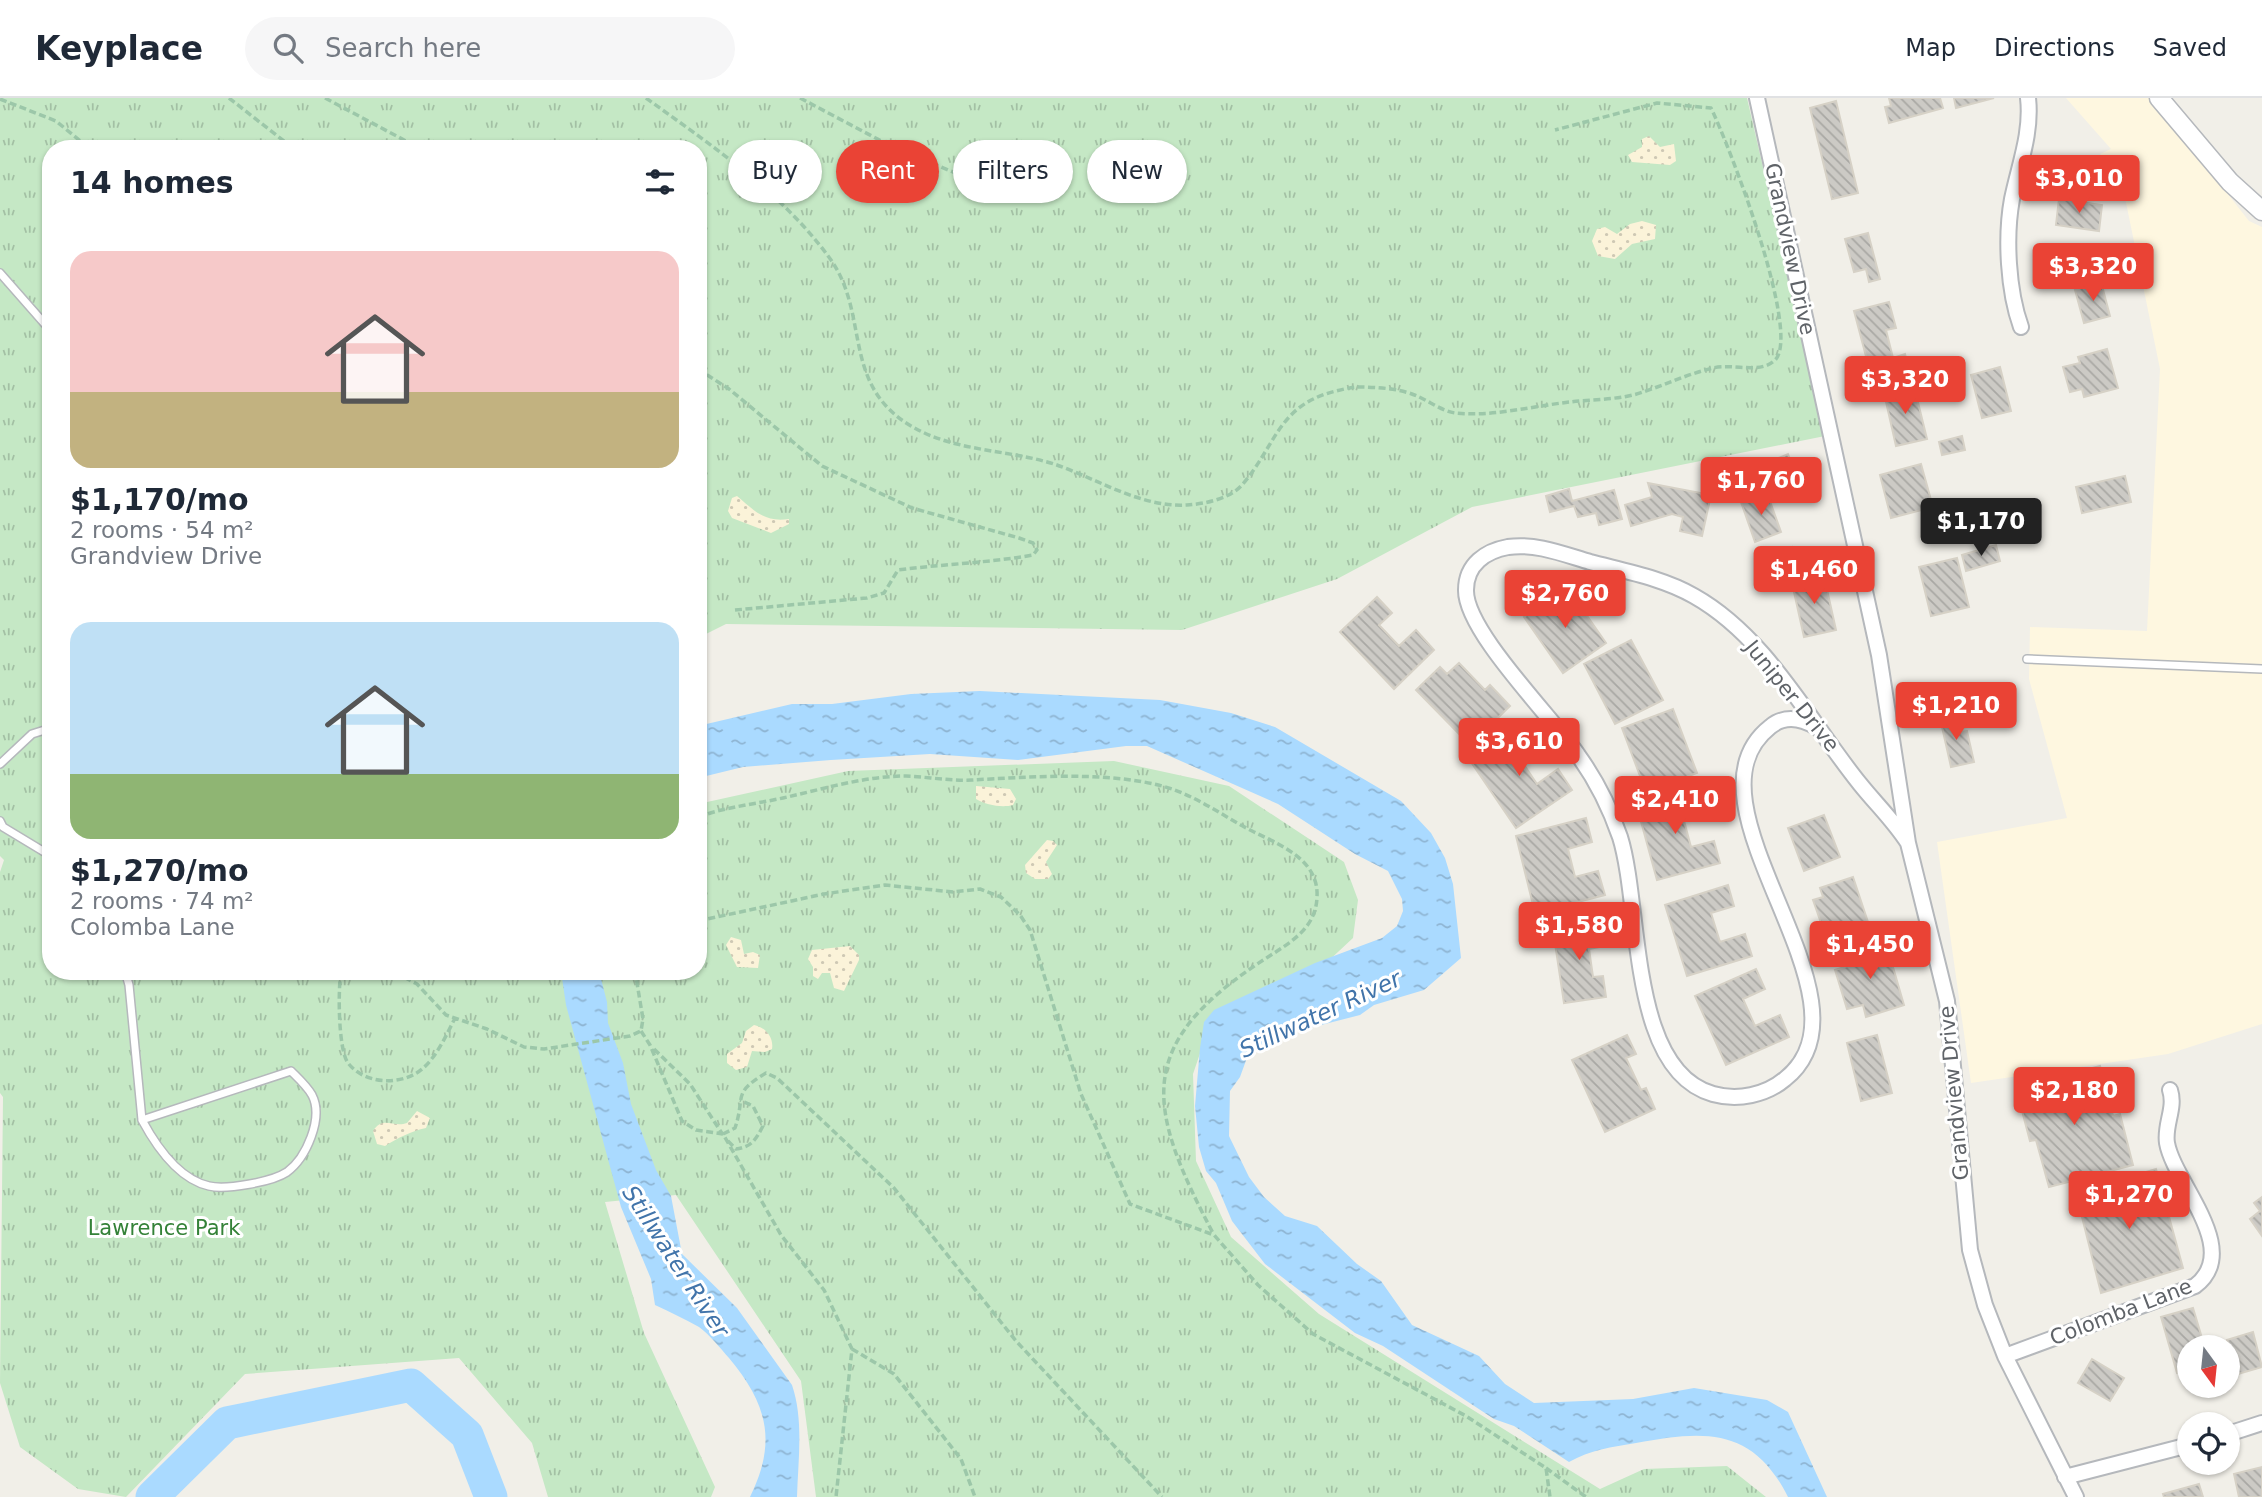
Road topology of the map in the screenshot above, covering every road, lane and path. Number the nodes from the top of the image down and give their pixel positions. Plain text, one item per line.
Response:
1 (229, 98) edge
2 (325, 98) edge
3 (646, 98) edge
4 (800, 98) edge
5 (1757, 98) edge
6 (2028, 98) edge
7 (2159, 98) edge
8 (0, 99) edge
9 (1555, 130) dead end
10 (79, 140) edge
11 (283, 140) edge
12 (404, 140) edge
13 (702, 140) edge
14 (707, 144) edge
15 (953, 172) edge
16 (2262, 211) edge
17 (0, 273) edge
18 (42, 321) edge
19 (2021, 327) dead end
20 (707, 375) edge
21 (735, 610) dead end
22 (2027, 659) dead end
23 (2262, 669) edge
24 (1816, 727) junction
25 (42, 731) edge
26 (0, 764) edge
27 (707, 815) edge
28 (0, 821) edge
29 (1908, 843) junction
30 (42, 851) edge
31 (707, 919) edge
32 (128, 980) edge
33 (341, 980) edge
34 (410, 980) edge
35 (636, 980) edge
36 (455, 1018) junction
37 (641, 1031) junction
38 (650, 1045) junction
39 (2171, 1090) dead end
40 (739, 1100) junction
41 (142, 1120) junction
42 (723, 1134) junction
43 (1214, 1235) junction
44 (852, 1349) junction
45 (2005, 1356) junction
46 (2262, 1423) edge
47 (2240, 1430) edge
48 (2177, 1448) edge
49 (1546, 1468) junction
50 (2065, 1477) junction
51 (836, 1497) edge
52 (975, 1497) edge
53 (1162, 1497) edge
54 (1550, 1497) edge
55 (1586, 1497) edge
56 (2076, 1497) edge

1 - 11 path
2 - 12 path
3 - 13 path
4 - 15 path
5 - 29 street, Grandview Drive
6 - 19 street
7 - 16 street
8 - 10 path
9 - 14 path
17 - 18 lane
20 - 21 path
22 - 23 lane
24 - 24 street, Juniper Drive
24 - 29 street, Juniper Drive
25 - 26 lane
27 - 43 path
28 - 30 lane
29 - 45 street, Grandview Drive
31 - 43 path
32 - 41 lane
33 - 36 path
34 - 36 path
35 - 37 path
36 - 37 path
37 - 38 path
38 - 42 path
38 - 42 path
39 - 45 street, Colomba Lane
40 - 42 path
40 - 42 path
40 - 53 path
41 - 41 lane
42 - 44 path
43 - 49 path
44 - 51 path
44 - 52 path
45 - 50 street, Grandview Drive
46 - 47 street
48 - 50 street
49 - 54 path
49 - 55 path
50 - 56 street, Grandview Drive

